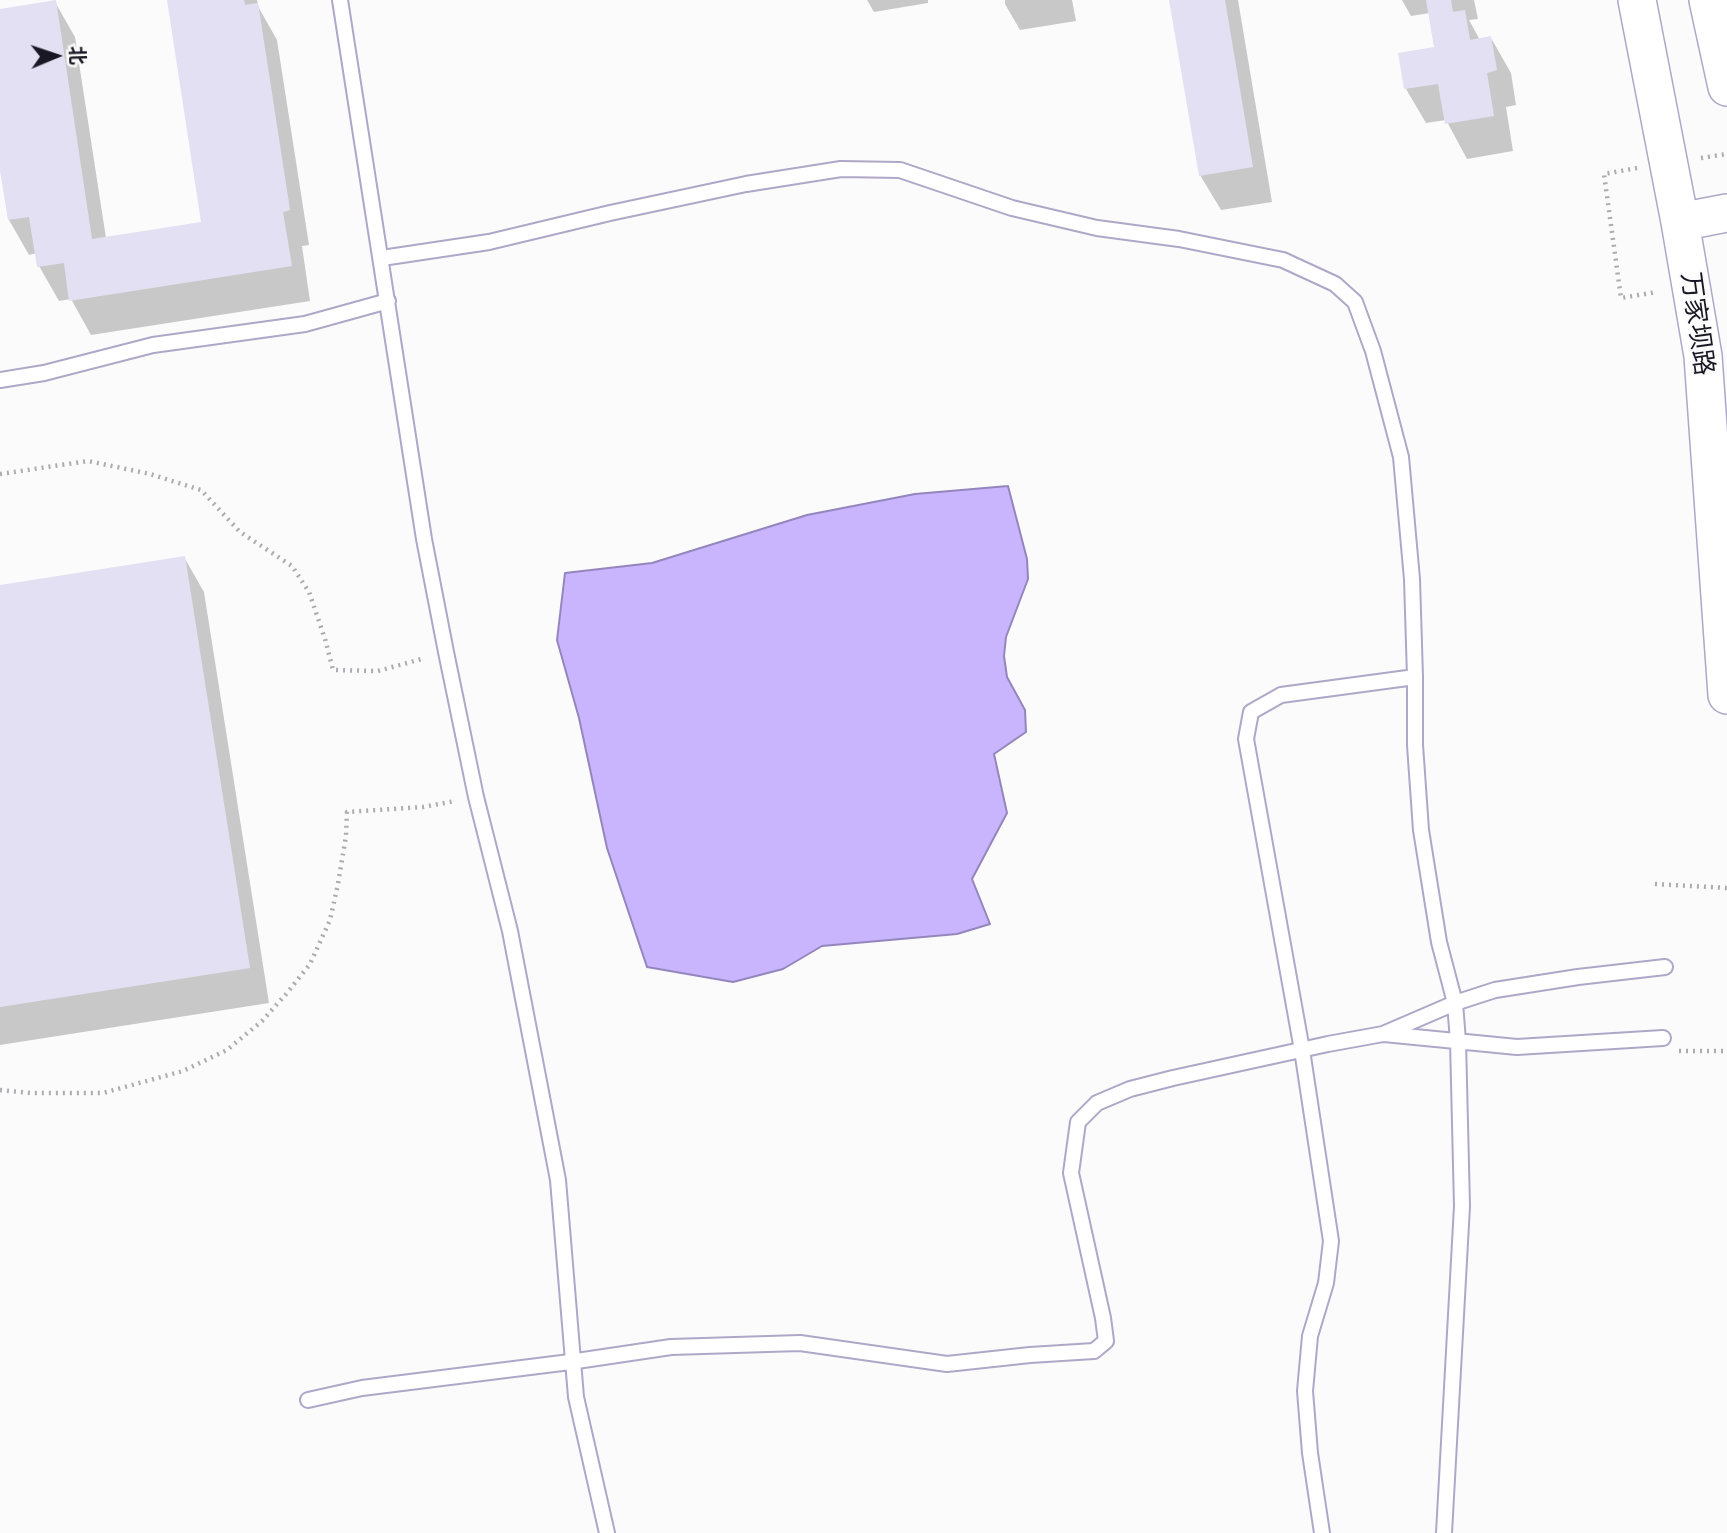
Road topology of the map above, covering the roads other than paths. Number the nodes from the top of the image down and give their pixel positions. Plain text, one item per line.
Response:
1 (340, 0) edge
2 (1637, 0) edge
3 (1708, 0) edge
4 (1727, 87) edge
5 (1727, 214) edge
6 (1680, 222) junction
7 (382, 258) junction
8 (388, 301) junction
9 (0, 380) edge
10 (1415, 677) junction
11 (1727, 695) edge
12 (1665, 967) dead end
13 (1455, 1003) junction
14 (1383, 1034) junction
15 (1663, 1038) dead end
16 (1458, 1041) junction
17 (1303, 1049) junction
18 (308, 1399) dead end
19 (607, 1533) edge
20 (1322, 1533) edge
21 (1444, 1533) edge

1 - 7 lane
2 - 6 main road, 万家坝路
3 - 4 main road
5 - 6 main road
6 - 11 main road, 万家坝路
7 - 8 lane
7 - 10 lane
8 - 9 lane
8 - 19 lane
10 - 13 lane
10 - 17 lane
12 - 13 lane
13 - 14 lane
13 - 16 lane
14 - 16 lane
14 - 17 lane
15 - 16 lane
16 - 21 lane
17 - 18 lane
17 - 20 lane

